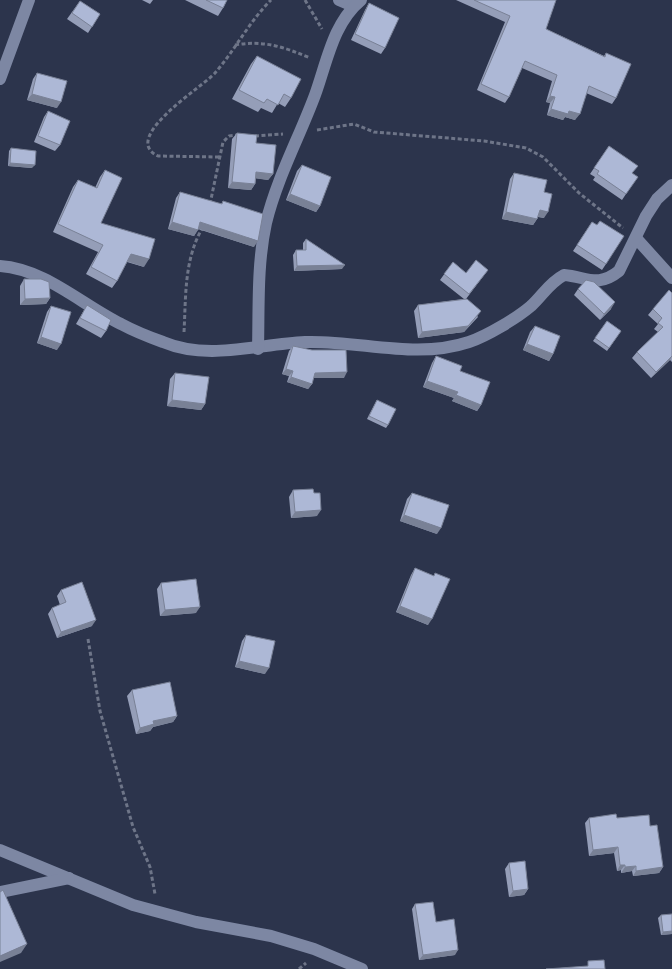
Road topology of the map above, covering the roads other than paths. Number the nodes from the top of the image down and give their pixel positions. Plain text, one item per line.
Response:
1 (30, 0) edge
2 (339, 0) edge
3 (357, 3) edge
4 (0, 80) edge
5 (672, 185) edge
6 (636, 238) junction
7 (0, 266) edge
8 (672, 278) edge
9 (258, 349) junction
10 (0, 850) edge
11 (69, 878) junction
12 (0, 892) edge
13 (362, 969) edge

1 - 4 street
2 - 3 street
3 - 9 street
5 - 6 street
6 - 8 street
6 - 9 street
7 - 9 street
10 - 11 street
11 - 12 street
11 - 13 street

